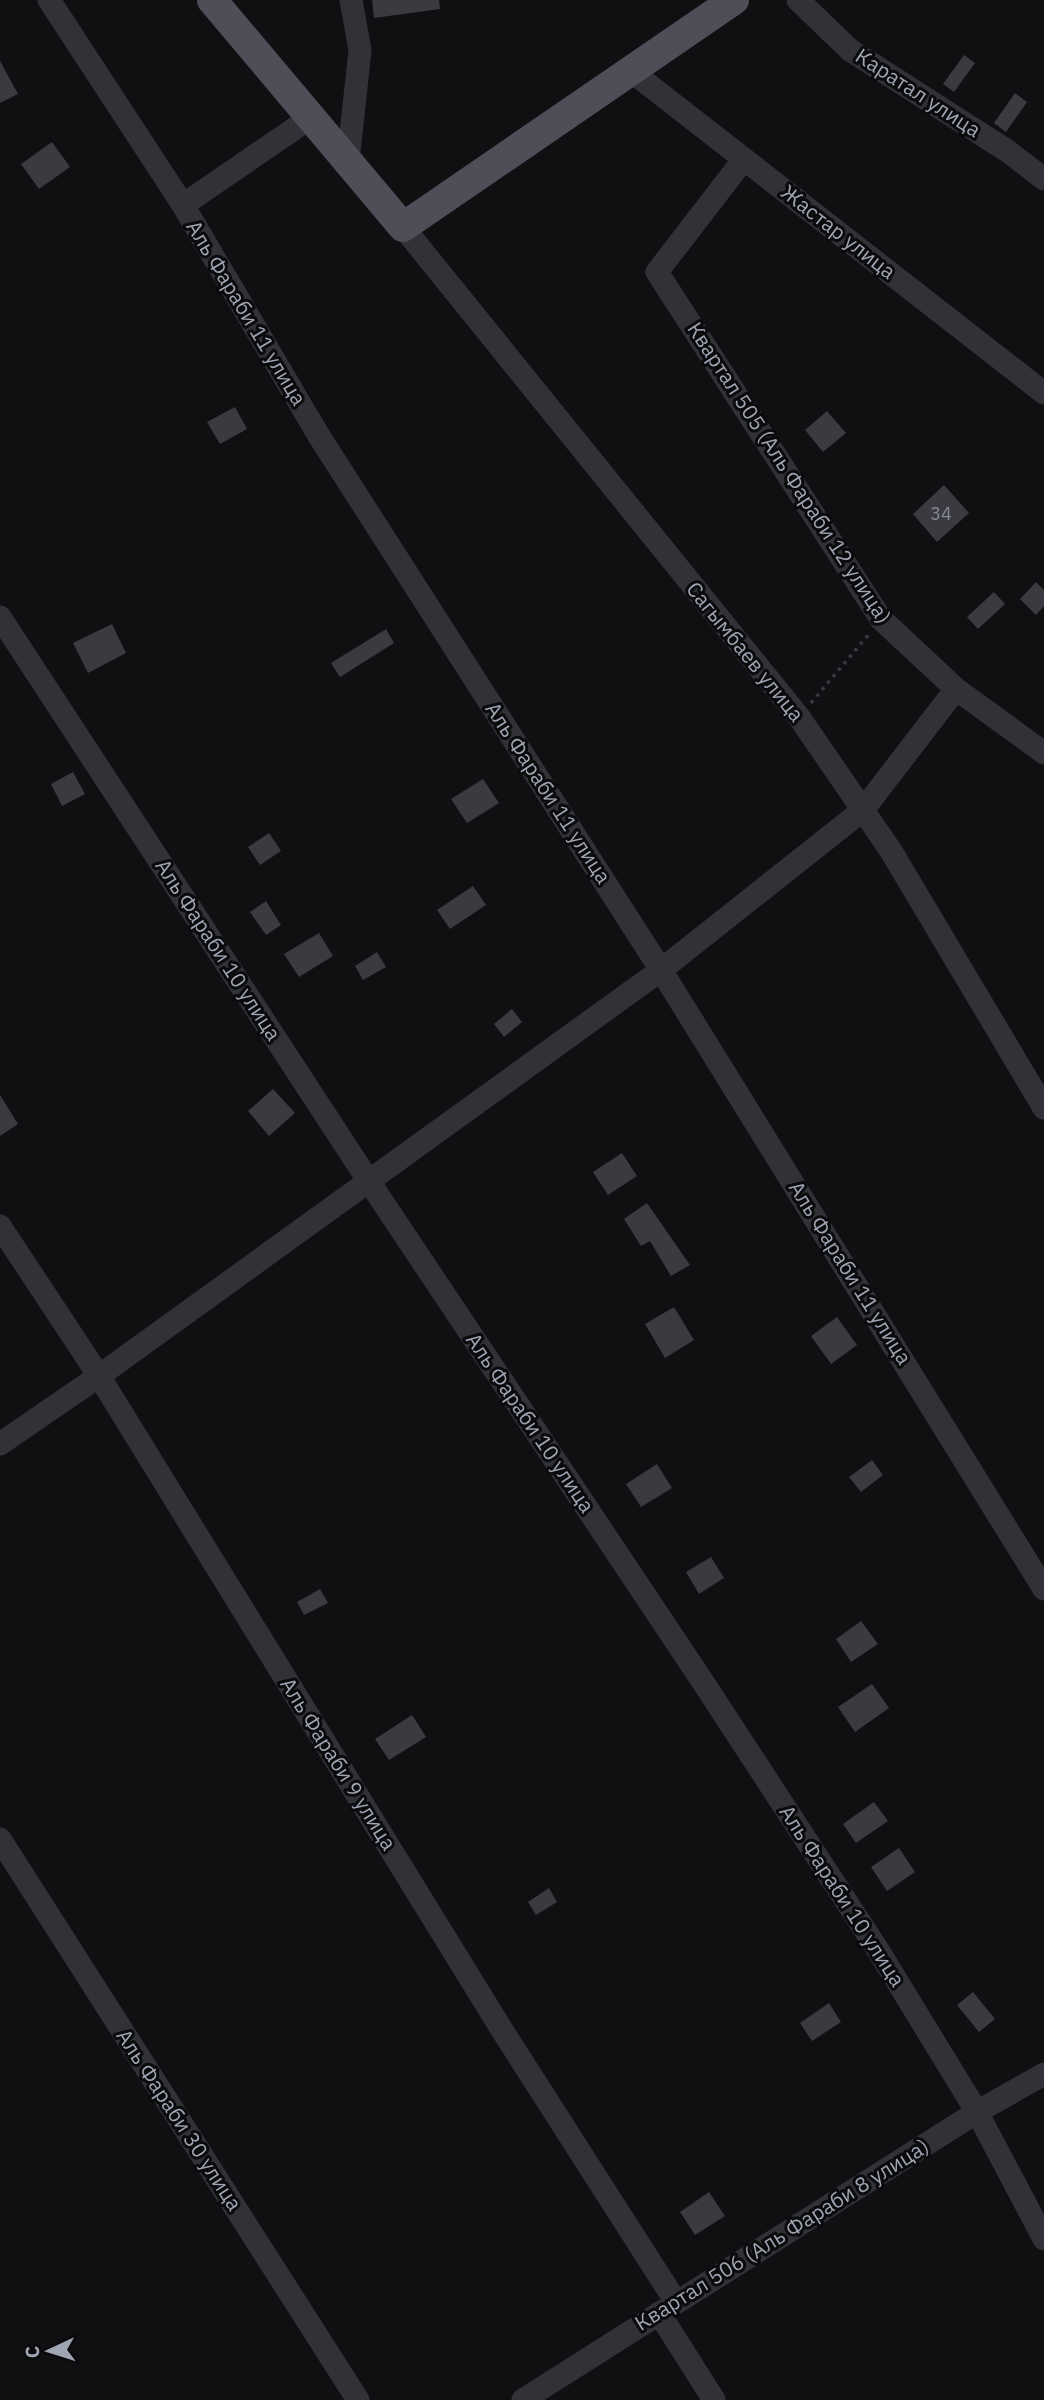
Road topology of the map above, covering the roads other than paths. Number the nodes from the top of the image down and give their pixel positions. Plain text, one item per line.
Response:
1 (49, 0) edge
2 (212, 0) edge
3 (219, 0) edge
4 (351, 0) edge
5 (734, 0) edge
6 (798, 0) edge
7 (631, 71) junction
8 (310, 118) junction
9 (744, 159) junction
10 (348, 162) junction
11 (1044, 179) edge
12 (183, 205) junction
13 (403, 227) junction
14 (1044, 393) edge
15 (0, 617) edge
16 (956, 689) junction
17 (1044, 753) edge
18 (863, 810) junction
19 (661, 970) junction
20 (1044, 1108) edge
21 (368, 1181) junction
22 (0, 1226) edge
23 (99, 1376) junction
24 (0, 1444) edge
25 (1044, 1589) edge
26 (0, 1839) edge
27 (1044, 2074) edge
28 (977, 2112) junction
29 (1044, 2239) edge
30 (667, 2307) junction
31 (358, 2400) edge
32 (523, 2400) edge
33 (714, 2400) edge

1 - 12 street, Аль Фараби 11 улица
2 - 3 street
2 - 8 main road
4 - 10 street
5 - 7 main road
6 - 11 street, Каратал улица
7 - 9 street, Жастар улица
7 - 13 main road
8 - 10 main road
8 - 12 street
9 - 14 street, Жастар улица
9 - 16 street, Квартал 505 (Аль Фараби 12 улица)
10 - 13 main road
12 - 19 street, Аль Фараби 11 улица
13 - 18 street, Сагымбаев улица
15 - 21 street, Аль Фараби 10 улица
16 - 17 street, Квартал 505 (Аль Фараби 12 улица)
16 - 18 street
18 - 19 street
18 - 20 street, Сагымбаев улица
19 - 21 street
19 - 25 street, Аль Фараби 11 улица
21 - 23 street
21 - 28 street, Аль Фараби 10 улица
22 - 23 street, Аль Фараби 9 улица
23 - 24 street
23 - 30 street, Аль Фараби 9 улица
26 - 31 street, Аль Фараби 30 улица
27 - 28 street, Квартал 506 (Аль Фараби 8 улица)
28 - 29 street, Аль Фараби 10 улица
28 - 30 street, Квартал 506 (Аль Фараби 8 улица)
30 - 32 street, Квартал 506 (Аль Фараби 8 улица)
30 - 33 street, Аль Фараби 9 улица

